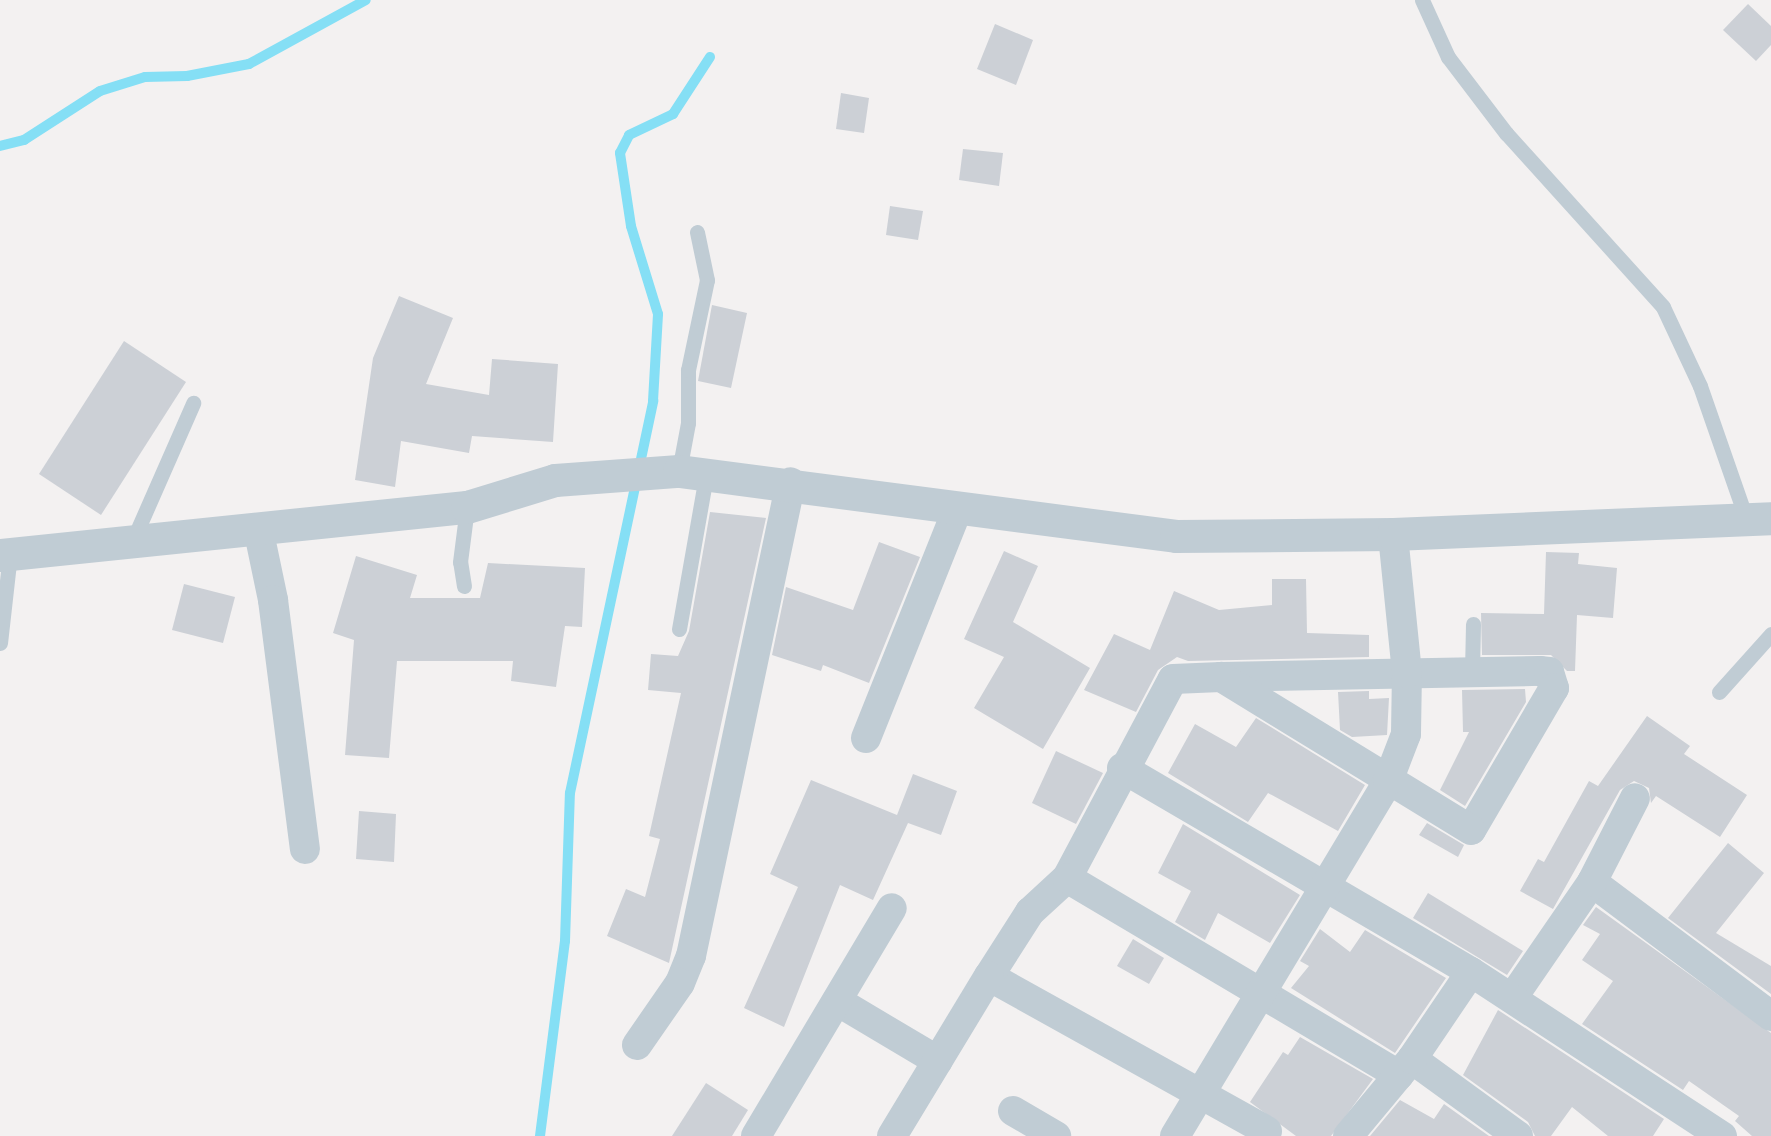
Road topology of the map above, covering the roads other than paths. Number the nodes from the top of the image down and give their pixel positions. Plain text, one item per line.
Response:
1 (1422, 0) edge
2 (697, 232) dead end
3 (194, 403) dead end
4 (682, 472) junction
5 (791, 482) junction
6 (467, 507) junction
7 (958, 508) junction
8 (1758, 517) edge
9 (258, 528) junction
10 (1393, 534) junction
11 (133, 540) junction
12 (5, 555) edge
13 (464, 586) dead end
14 (1473, 624) dead end
15 (678, 629) dead end
16 (1771, 634) edge
17 (0, 643) edge
18 (1472, 672) junction
19 (1407, 673) junction
20 (1221, 677) junction
21 (1719, 692) dead end
22 (866, 738) dead end
23 (1122, 768) junction
24 (1388, 781) junction
25 (1635, 798) dead end
26 (305, 849) dead end
27 (1067, 878) junction
28 (1592, 882) junction
29 (1324, 888) junction
30 (892, 908) dead end
31 (1471, 972) junction
32 (989, 976) junction
33 (1259, 992) junction
34 (1514, 997) junction
35 (837, 1000) junction
36 (1771, 1016) edge
37 (637, 1045) dead end
38 (938, 1061) junction
39 (1406, 1067) junction
40 (1199, 1096) junction
41 (1013, 1111) dead end
42 (1267, 1131) dead end
43 (756, 1136) edge
44 (892, 1136) edge
45 (1056, 1136) edge
46 (1175, 1136) edge
47 (1348, 1136) edge
48 (1518, 1136) edge
49 (1722, 1136) edge

1 - 8 lane
2 - 4 lane
3 - 11 lane
4 - 5 street
4 - 6 street
4 - 15 lane
5 - 7 street
5 - 37 street
6 - 9 street
6 - 13 lane
7 - 10 street
7 - 22 street
8 - 10 street
9 - 11 street
9 - 26 street
10 - 19 street
11 - 12 street
12 - 17 lane
14 - 18 lane
16 - 21 lane
18 - 19 street
18 - 24 street
19 - 20 street
19 - 24 street
20 - 23 street
20 - 24 street
23 - 27 street
23 - 29 street
24 - 29 street
25 - 28 street
27 - 32 street
27 - 33 street
28 - 34 street
28 - 36 street
29 - 31 street
29 - 33 street
30 - 35 street
31 - 34 street
31 - 39 street
32 - 38 street
32 - 40 street
33 - 39 street
33 - 40 street
34 - 49 street
35 - 38 street
35 - 43 street
38 - 44 street
39 - 47 street
39 - 48 street
40 - 42 street
40 - 46 street
41 - 45 street

